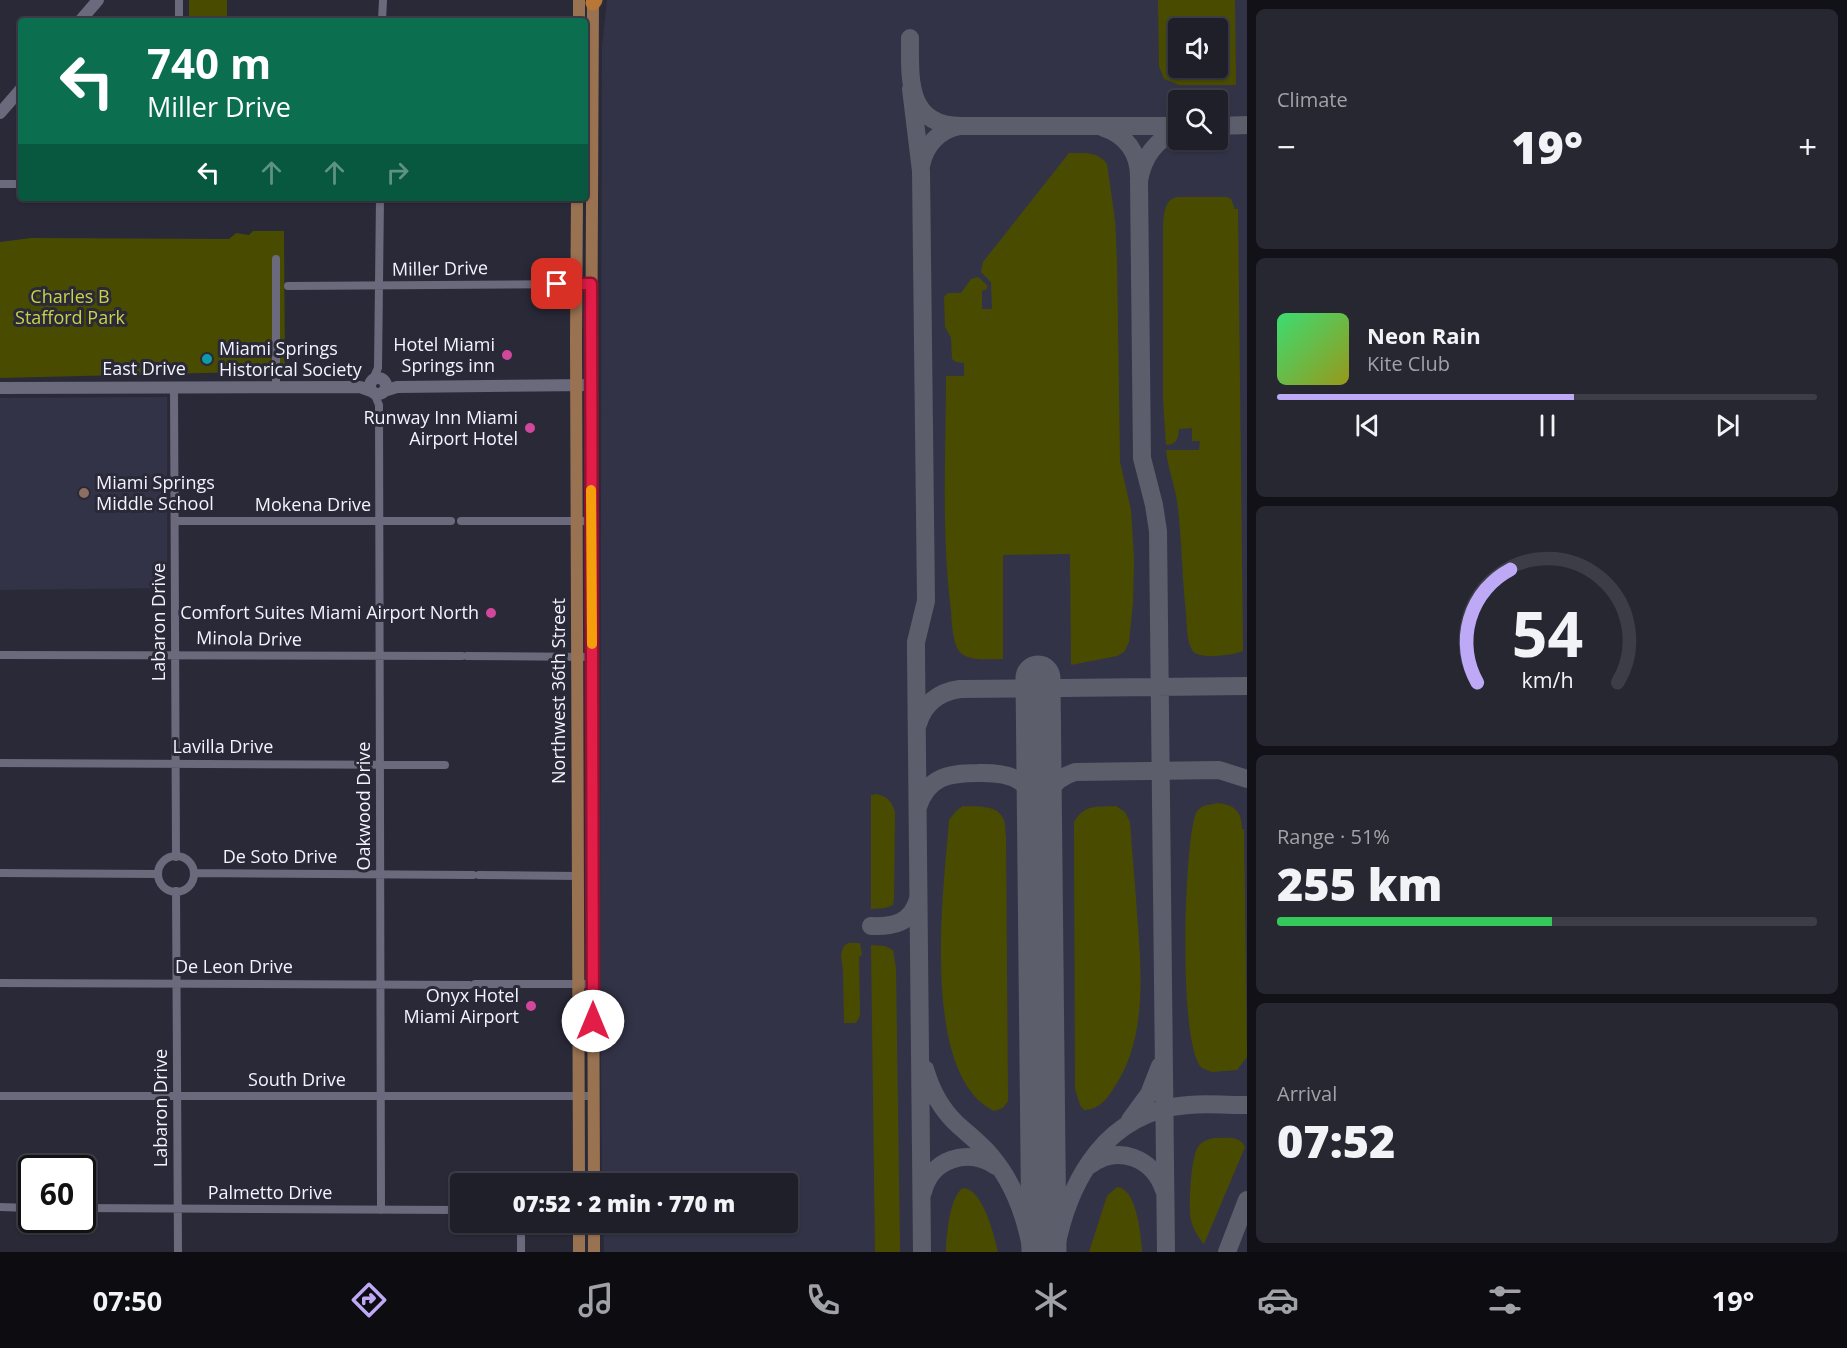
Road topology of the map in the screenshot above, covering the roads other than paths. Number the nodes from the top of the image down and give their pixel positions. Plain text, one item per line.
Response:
1 (89, 0) edge
2 (98, 0) edge
3 (179, 0) edge
4 (383, 0) edge
5 (591, 2) edge
6 (74, 18) edge
7 (83, 18) edge
8 (179, 18) edge
9 (382, 18) edge
10 (581, 18) edge
11 (589, 80) edge
12 (18, 81) edge
13 (18, 92) edge
14 (0, 102) edge
15 (0, 113) edge
16 (588, 182) edge
17 (0, 184) edge
18 (18, 184) edge
19 (380, 201) edge
20 (577, 201) edge
21 (276, 259) dead end
22 (576, 284) junction
23 (591, 284) junction
24 (288, 286) dead end
25 (379, 286) junction
26 (576, 385) junction
27 (591, 385) junction
28 (378, 386) junction
29 (174, 387) junction
30 (276, 387) junction
31 (0, 388) edge
32 (175, 521) junction
33 (379, 521) junction
34 (451, 521) dead end
35 (461, 521) dead end
36 (576, 521) junction
37 (591, 521) junction
38 (0, 655) edge
39 (175, 655) junction
40 (381, 657) junction
41 (577, 657) junction
42 (592, 657) junction
43 (0, 763) edge
44 (175, 764) junction
45 (380, 765) junction
46 (445, 765) dead end
47 (577, 789) junction
48 (592, 789) junction
49 (176, 857) junction
50 (0, 873) edge
51 (195, 873) junction
52 (157, 874) junction
53 (381, 874) junction
54 (578, 876) junction
55 (176, 891) junction
56 (593, 915) junction
57 (0, 983) edge
58 (177, 984) junction
59 (381, 984) junction
60 (579, 984) junction
61 (593, 984) junction
62 (0, 1096) edge
63 (177, 1096) junction
64 (579, 1096) junction
65 (593, 1096) junction
66 (381, 1097) junction
67 (579, 1173) edge
68 (594, 1173) edge
69 (0, 1207) edge
70 (18, 1208) edge
71 (96, 1208) edge
72 (178, 1209) junction
73 (381, 1209) junction
74 (450, 1210) edge
75 (521, 1233) edge
76 (579, 1233) edge
77 (594, 1233) edge
78 (178, 1252) edge
79 (521, 1252) edge
80 (579, 1252) edge
81 (594, 1252) edge

1 - 6 street
2 - 7 street
3 - 8 street
4 - 9 street
5 - 10 main road, Northwest 36th Street
5 - 11 main road, Northwest 36th Street
11 - 16 main road, Northwest 36th Street
12 - 14 street
13 - 15 street
16 - 23 main road, Northwest 36th Street
17 - 18 street
19 - 25 street, Oakwood Drive
20 - 22 main road, Northwest 36th Street
21 - 30 street
22 - 23 street, Miller Drive
22 - 25 street, Miller Drive
22 - 26 main road, Northwest 36th Street
23 - 27 main road, Northwest 36th Street
24 - 25 street, Miller Drive
25 - 28 street, Oakwood Drive
26 - 27 street, East Drive
26 - 28 street, East Drive
26 - 36 main road, Northwest 36th Street
27 - 37 main road, Northwest 36th Street
28 - 30 street, East Drive
28 - 33 street, Oakwood Drive
29 - 30 street, East Drive
29 - 31 street, East Drive
29 - 32 street, Labaron Drive
32 - 33 street, Mokena Drive
32 - 39 street, Labaron Drive
33 - 34 street, Mokena Drive
33 - 40 street, Oakwood Drive
35 - 36 street
36 - 37 street
36 - 41 main road, Northwest 36th Street
37 - 42 main road, Northwest 36th Street
38 - 39 street, Minola Drive
39 - 40 street, Minola Drive
39 - 44 street, Labaron Drive
40 - 41 street, Minola Drive
40 - 45 street, Oakwood Drive
41 - 42 street, Minola Drive
41 - 47 main road, Northwest 36th Street
42 - 48 main road, Northwest 36th Street
43 - 44 street, Lavilla Drive
44 - 45 street, Lavilla Drive
44 - 49 street, Labaron Drive
45 - 46 street, Lavilla Drive
45 - 53 street, Oakwood Drive
47 - 48 main road
47 - 54 main road, Northwest 36th Street
48 - 56 main road, Northwest 36th Street
49 - 51 street
49 - 52 street
50 - 52 street
51 - 53 street, De Soto Drive
51 - 55 street
52 - 55 street
53 - 54 street, De Soto Drive
53 - 59 street, Oakwood Drive
54 - 56 main road
54 - 60 main road, Northwest 36th Street
55 - 58 street, Labaron Drive
56 - 61 main road, Northwest 36th Street
57 - 58 street, De Leon Drive
58 - 59 street, De Leon Drive
58 - 63 street, Labaron Drive
59 - 60 street, De Leon Drive
59 - 66 street, Oakwood Drive
60 - 61 street, De Leon Drive
60 - 64 main road, Northwest 36th Street
61 - 65 main road, Northwest 36th Street
62 - 63 street, South Drive
63 - 66 street, South Drive
63 - 72 street, Labaron Drive
64 - 65 street, South Drive
64 - 66 street, South Drive
64 - 67 main road, Northwest 36th Street
65 - 68 main road, Northwest 36th Street
66 - 73 street, Oakwood Drive
69 - 70 street
71 - 72 street, Palmetto Drive
72 - 73 street, Palmetto Drive
72 - 78 street, Labaron Drive
73 - 74 street, Palmetto Drive
75 - 79 street
76 - 80 main road
77 - 81 main road

